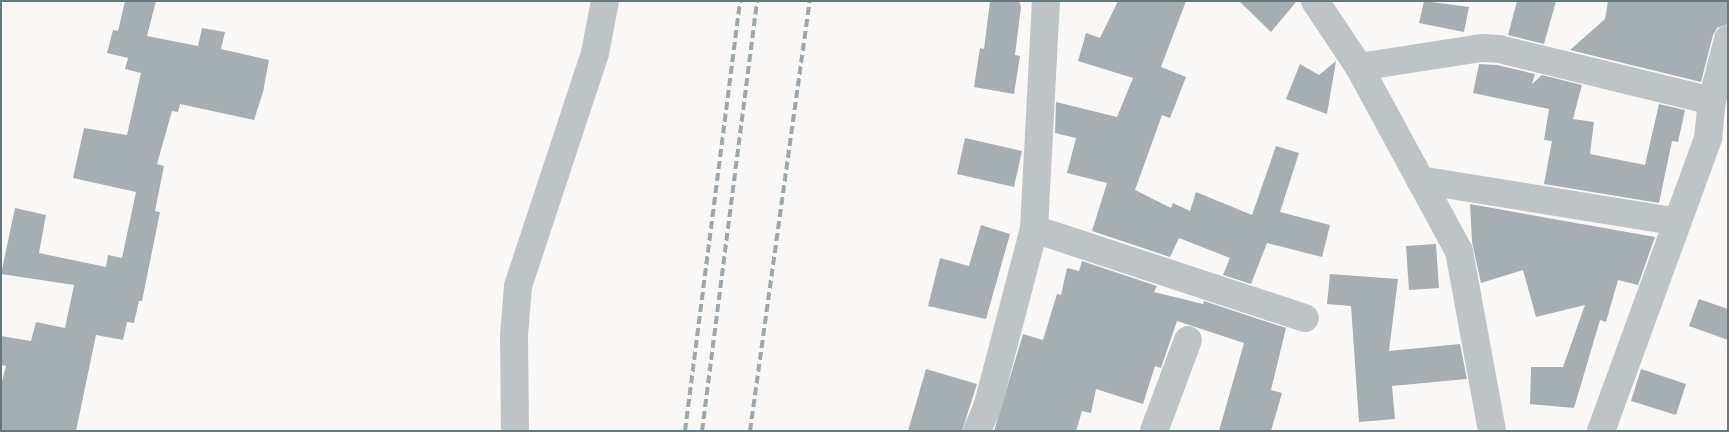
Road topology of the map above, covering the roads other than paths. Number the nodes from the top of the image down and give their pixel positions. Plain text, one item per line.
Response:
1 (605, 1) edge
2 (1046, 1) edge
3 (1315, 1) edge
4 (1728, 39) edge
5 (1359, 67) junction
6 (1712, 101) junction
7 (1420, 180) junction
8 (1678, 222) junction
9 (1034, 228) junction
10 (1305, 318) dead end
11 (1188, 340) dead end
12 (514, 431) edge
13 (977, 431) edge
14 (1154, 431) edge
15 (1492, 431) edge
16 (1601, 431) edge

1 - 12 street
2 - 9 street
3 - 5 street
4 - 6 street
5 - 6 street
5 - 7 street
6 - 8 street
7 - 8 street
7 - 15 street
8 - 16 street
9 - 10 street
9 - 13 street
11 - 14 street

